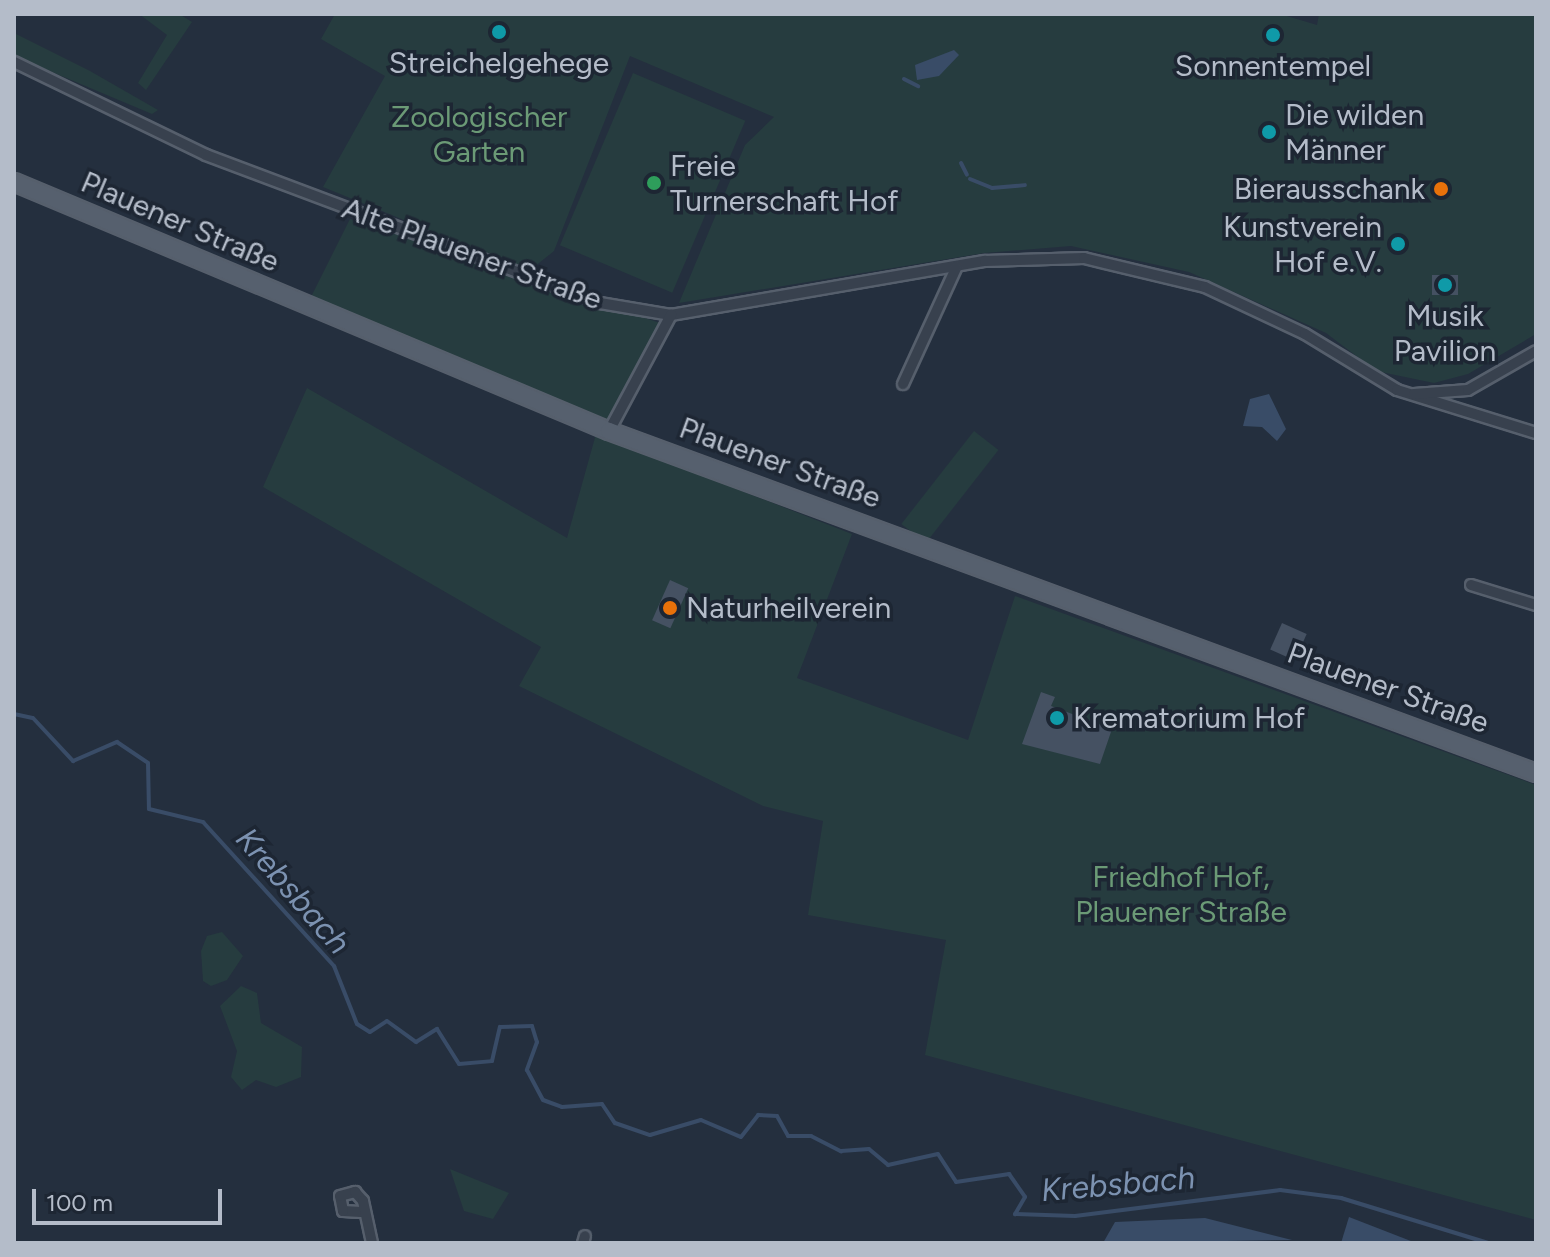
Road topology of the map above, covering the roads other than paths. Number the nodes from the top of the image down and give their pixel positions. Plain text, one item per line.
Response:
1 (14, 62) edge
2 (14, 182) edge
3 (956, 268) junction
4 (671, 315) junction
5 (1536, 351) edge
6 (903, 384) dead end
7 (1397, 390) junction
8 (609, 431) junction
9 (1536, 433) edge
10 (1471, 585) dead end
11 (1536, 605) edge
12 (1536, 773) edge
13 (361, 1212) dead end
14 (372, 1243) edge

1 - 4 street, Alte Plauener Straße
2 - 8 main road, Plauener Straße
3 - 4 street, Alte Plauener Straße
3 - 6 street
3 - 7 street, Alte Plauener Straße
4 - 8 street
5 - 7 street
7 - 9 street, Alte Plauener Straße
8 - 12 main road, Plauener Straße
10 - 11 street
13 - 14 street

